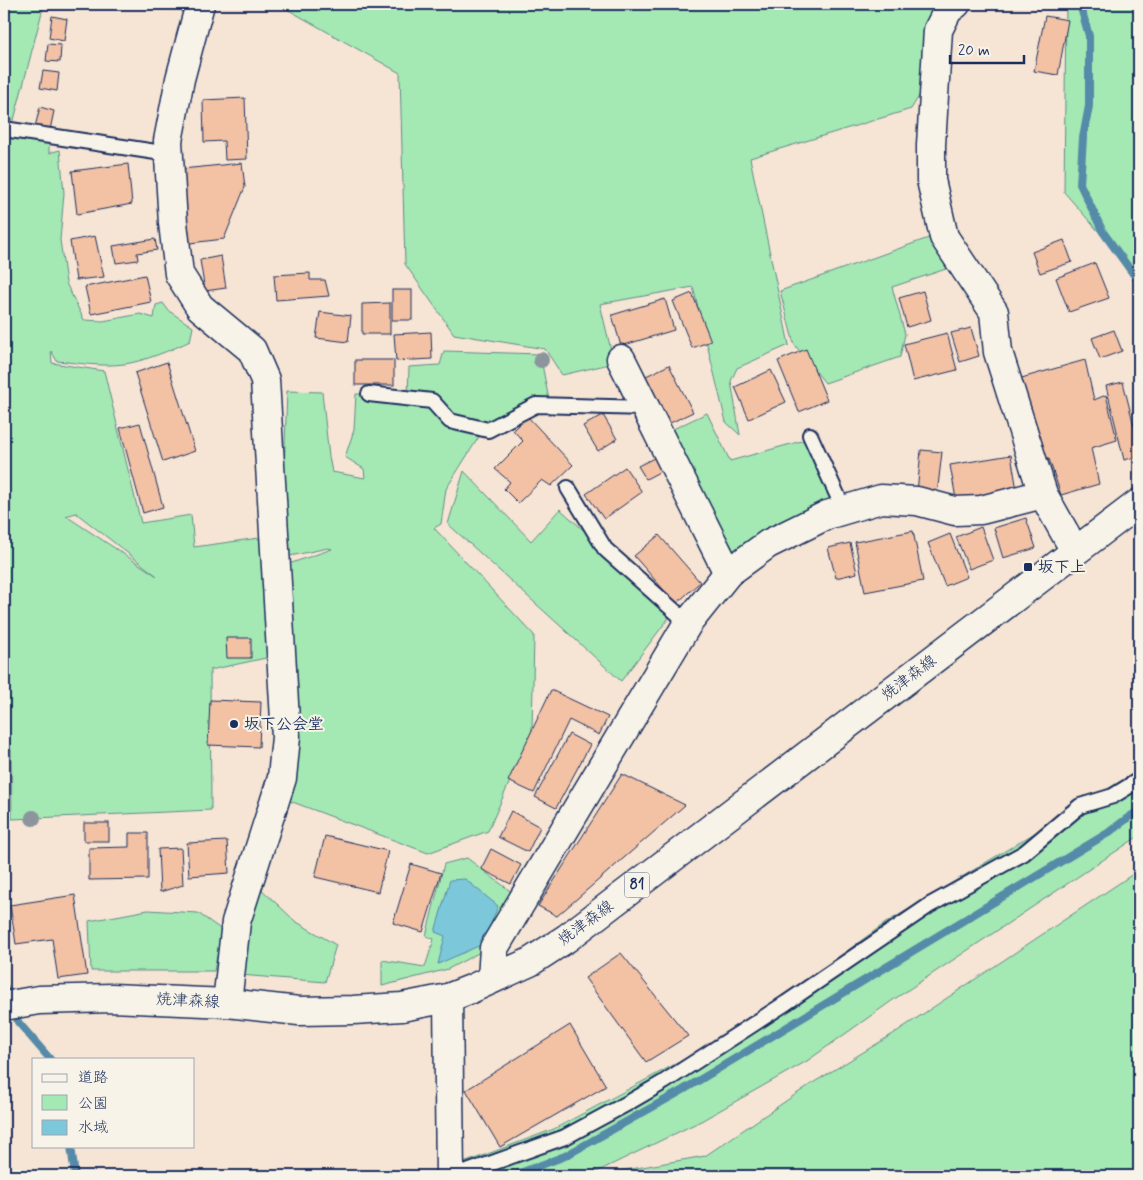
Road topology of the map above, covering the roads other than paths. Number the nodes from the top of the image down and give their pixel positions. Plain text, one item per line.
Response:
1 (200, 4) edge
2 (956, 4) edge
3 (4, 130) edge
4 (169, 154) junction
5 (621, 359) dead end
6 (369, 394) dead end
7 (645, 408) junction
8 (810, 435) dead end
9 (568, 488) dead end
10 (1043, 494) junction
11 (1139, 503) edge
12 (844, 510) junction
13 (1075, 551) junction
14 (728, 573) junction
15 (688, 623) junction
16 (1139, 780) edge
17 (492, 979) junction
18 (448, 998) junction
19 (227, 1003) junction
20 (4, 1006) edge
21 (450, 1176) edge
22 (456, 1176) edge

1 - 4 street
2 - 10 street
3 - 4 lane
4 - 19 street
5 - 7 street
6 - 7 lane
7 - 14 street
8 - 12 lane
9 - 15 lane
10 - 12 street
10 - 13 street
11 - 13 street, 焼津森線 / 81
12 - 14 street
13 - 17 street, 焼津森線 / 81
14 - 15 street
15 - 17 street
16 - 22 lane
17 - 18 street, 焼津森線 / 81
18 - 19 street, 焼津森線 / 81
18 - 21 street
19 - 20 street, 焼津森線 / 81

